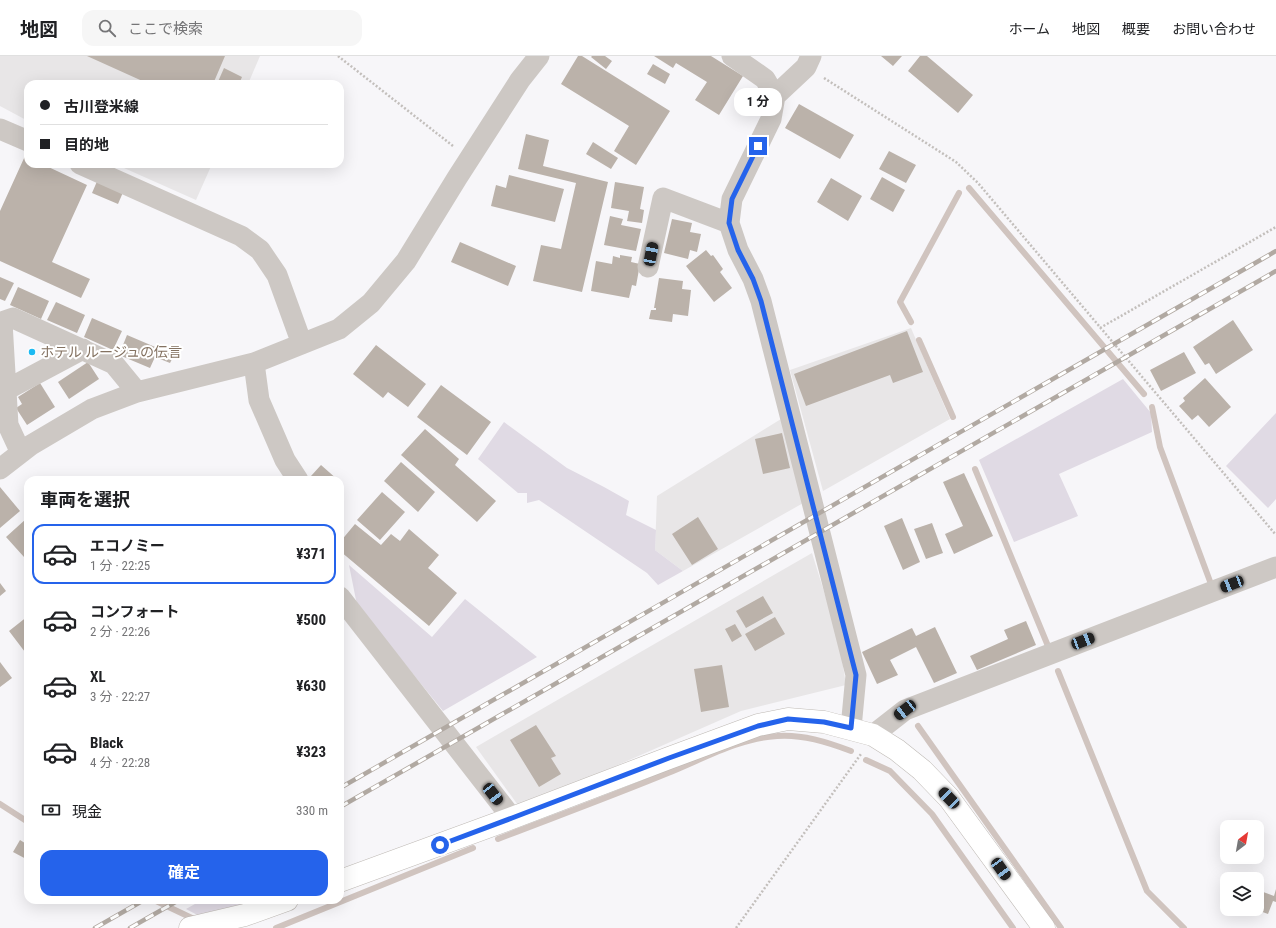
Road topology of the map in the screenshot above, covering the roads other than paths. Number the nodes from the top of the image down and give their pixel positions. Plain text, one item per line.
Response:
1 (539, 56) edge
2 (732, 56) edge
3 (809, 61) edge
4 (775, 96) junction
5 (0, 128) edge
6 (24, 139) edge
7 (89, 168) edge
8 (729, 223) junction
9 (648, 267) dead end
10 (302, 344) junction
11 (83, 349) junction
12 (254, 363) junction
13 (6, 390) junction
14 (137, 392) junction
15 (21, 453) junction
16 (0, 469) edge
17 (295, 476) edge
18 (1276, 567) edge
19 (344, 602) edge
20 (851, 728) junction
21 (873, 735) junction
22 (512, 818) junction
23 (344, 880) edge
24 (276, 904) edge
25 (190, 928) edge
26 (1044, 928) edge

1 - 10 street
2 - 4 street
3 - 4 street
4 - 8 street
5 - 6 street
7 - 10 street
8 - 9 street
8 - 20 street
10 - 12 street
11 - 13 street
11 - 13 street
11 - 14 street
12 - 14 street
12 - 17 street
13 - 15 street
14 - 15 street
15 - 16 street
18 - 21 street
19 - 22 street
20 - 21 main road
20 - 22 main road
21 - 26 main road
22 - 23 main road
24 - 25 main road

